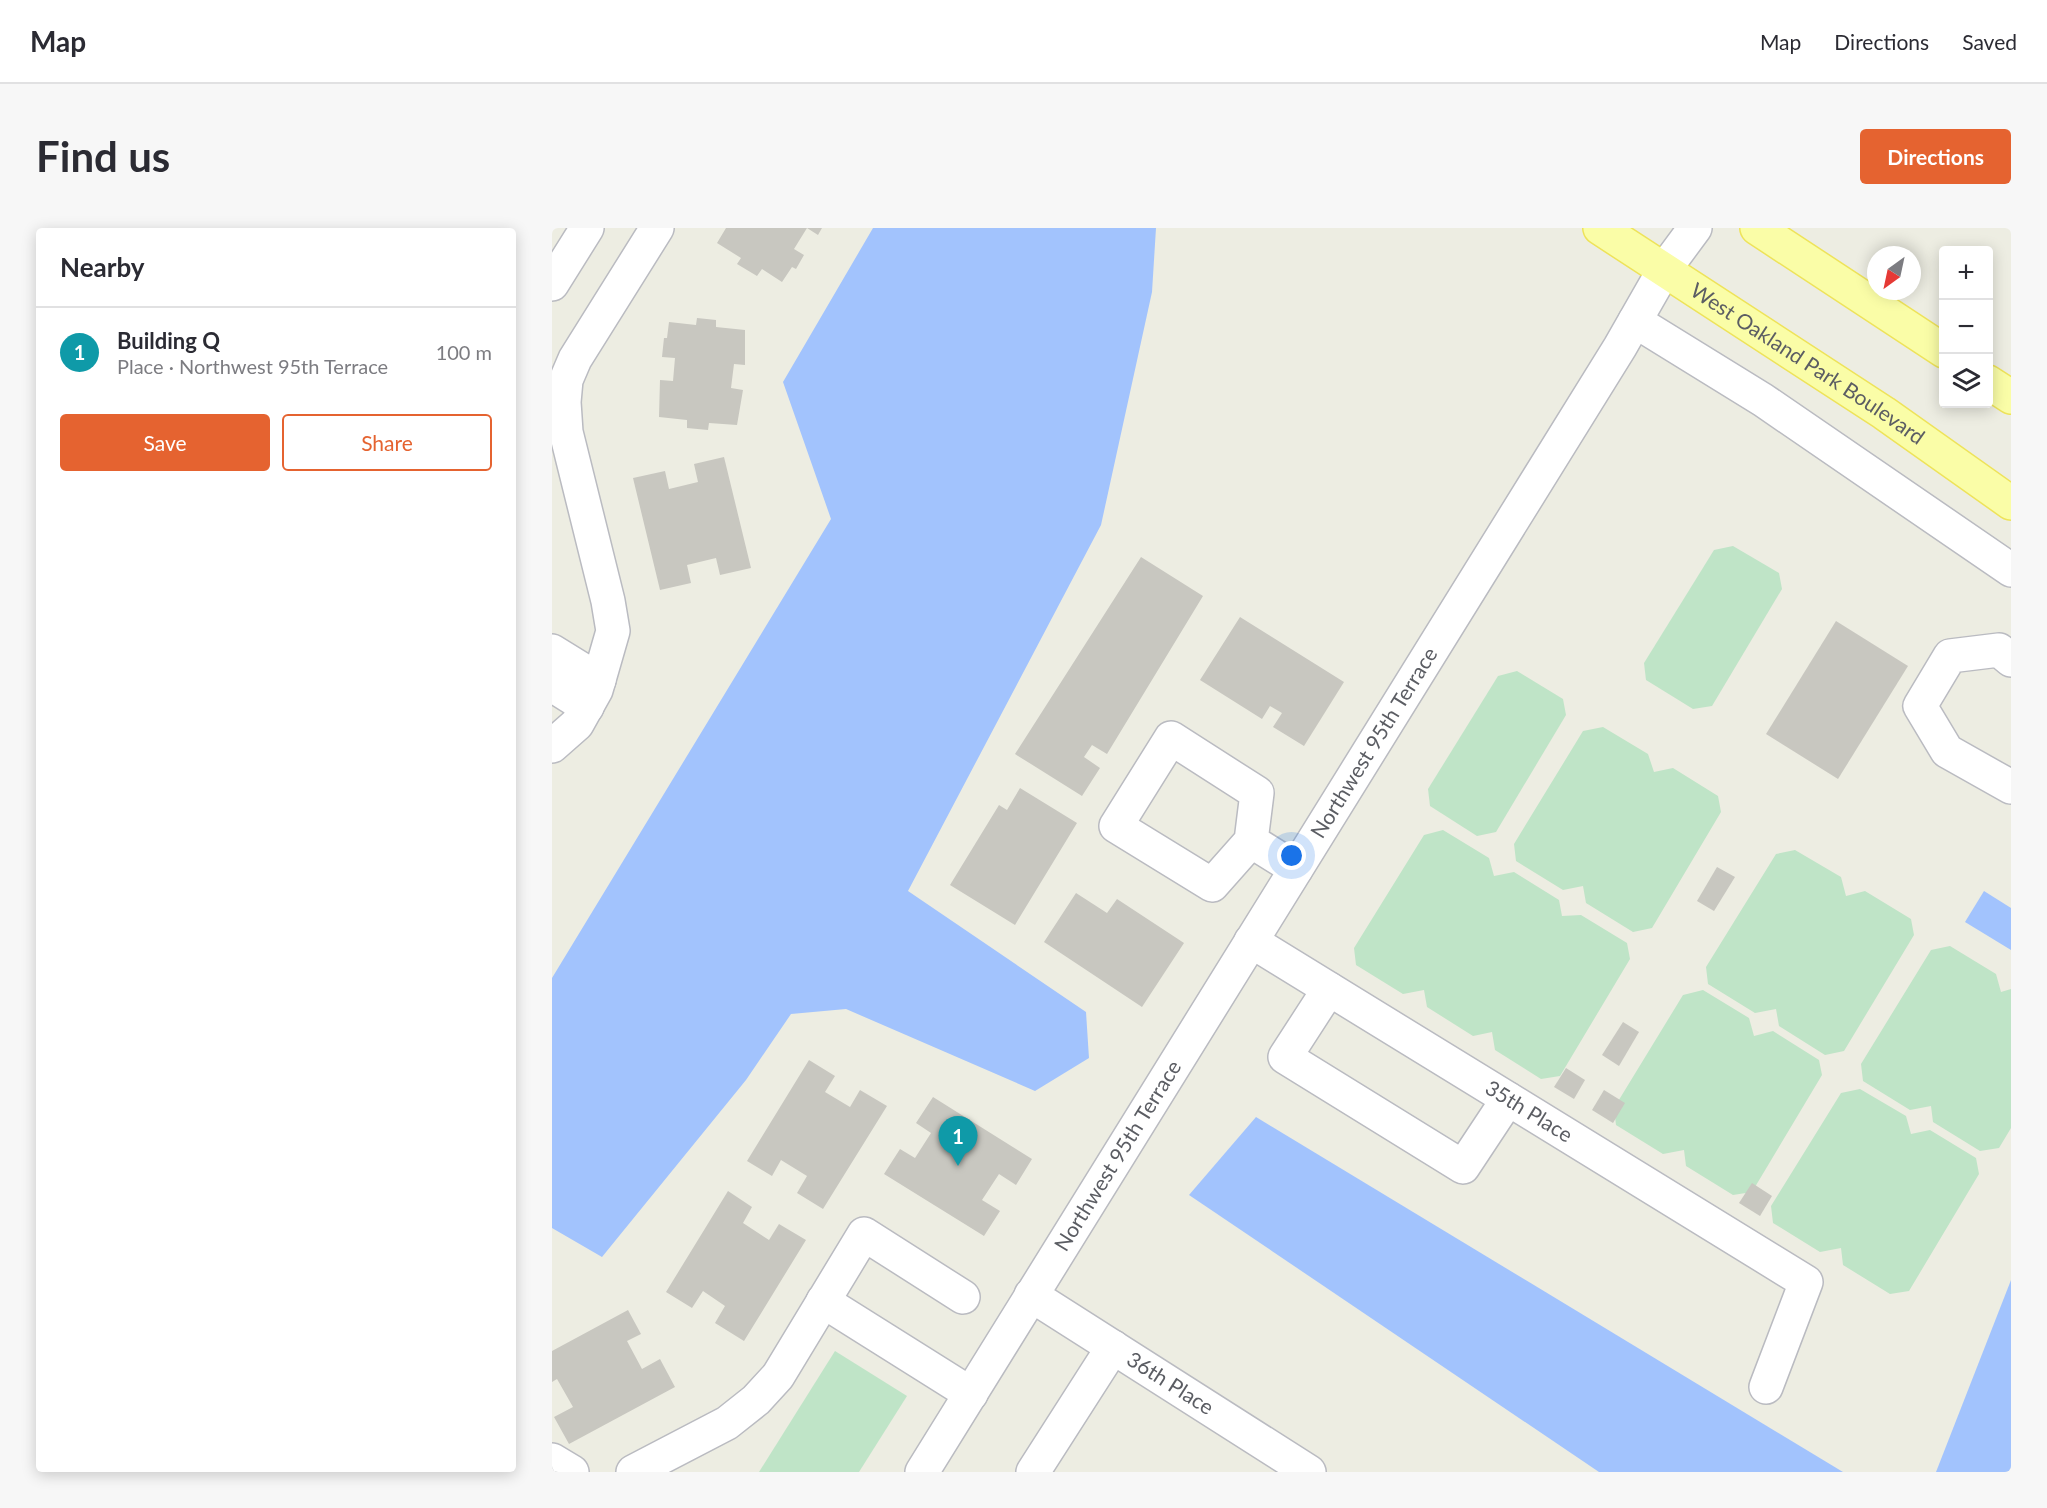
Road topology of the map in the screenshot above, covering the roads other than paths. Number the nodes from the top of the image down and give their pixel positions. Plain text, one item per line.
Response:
1 (587, 228) edge
2 (657, 228) edge
3 (1600, 228) edge
4 (1695, 228) edge
5 (1757, 228) edge
6 (1664, 270) junction
7 (553, 279) edge
8 (1635, 321) junction
9 (1939, 348) edge
10 (1993, 384) edge
11 (2011, 397) edge
12 (2011, 503) edge
13 (2011, 570) edge
14 (552, 651) edge
15 (2011, 660) edge
16 (552, 685) edge
17 (593, 694) junction
18 (552, 746) edge
19 (2011, 788) edge
20 (1251, 841) junction
21 (1296, 869) junction
22 (1251, 941) junction
23 (1329, 989) junction
24 (1508, 1099) junction
25 (1031, 1295) junction
26 (963, 1296) dead end
27 (824, 1301) junction
28 (1113, 1347) junction
29 (1766, 1387) dead end
30 (971, 1394) junction
31 (552, 1460) edge
32 (572, 1472) edge
33 (633, 1472) edge
34 (922, 1472) edge
35 (1033, 1472) edge
36 (1309, 1472) edge

1 - 7 street
2 - 17 street
3 - 6 main road, West Oakland Park Boulevard
4 - 6 street, Northwest 95th Terrace
5 - 9 main road
6 - 8 street, Northwest 95th Terrace
6 - 12 main road, West Oakland Park Boulevard
8 - 13 street
8 - 21 street, Northwest 95th Terrace
10 - 11 main road
14 - 17 street
15 - 19 street
16 - 17 street
17 - 18 street
20 - 20 street
20 - 21 street
21 - 22 street, Northwest 95th Terrace
22 - 23 street, 35th Place
22 - 25 street, Northwest 95th Terrace
23 - 24 street, 35th Place
23 - 24 street
24 - 29 street, 35th Place
25 - 28 street, 36th Place
25 - 30 street, Northwest 95th Terrace
26 - 27 street
27 - 30 street
27 - 33 street
28 - 35 street
28 - 36 street, 36th Place
30 - 34 street, Northwest 95th Terrace
31 - 32 street

